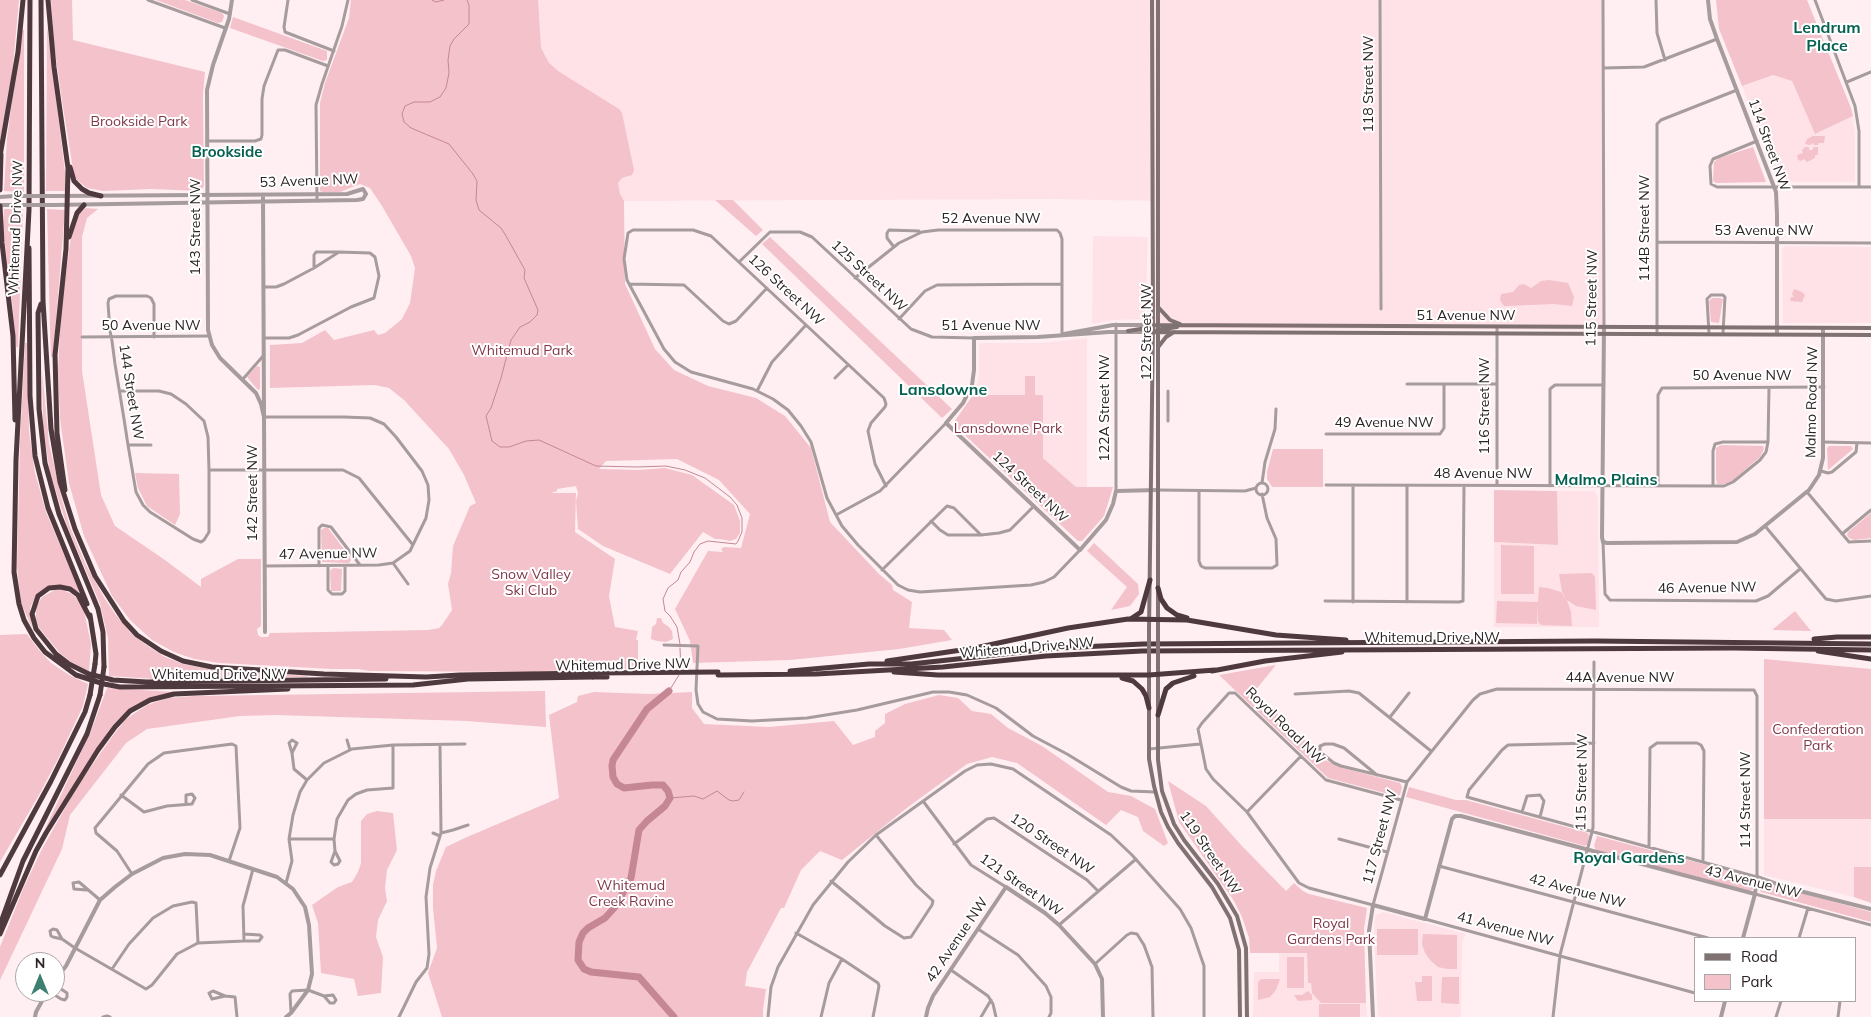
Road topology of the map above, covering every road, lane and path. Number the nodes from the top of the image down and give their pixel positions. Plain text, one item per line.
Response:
1 (23, 0) edge
2 (30, 0) edge
3 (42, 0) edge
4 (48, 0) edge
5 (148, 0) edge
6 (192, 0) edge
7 (232, 0) edge
8 (288, 0) edge
9 (348, 0) edge
10 (1152, 0) edge
11 (1158, 0) edge
12 (1380, 0) edge
13 (1603, 0) edge
14 (1656, 0) edge
15 (1708, 0) edge
16 (1815, 0) edge
17 (230, 14) junction
18 (225, 28) junction
19 (1716, 40) junction
20 (334, 51) junction
21 (1665, 60) junction
22 (328, 66) junction
23 (1604, 68) junction
24 (1871, 72) edge
25 (1847, 82) junction
26 (1737, 90) junction
27 (207, 141) junction
28 (1757, 141) junction
29 (0, 154) edge
30 (68, 160) junction
31 (1774, 187) junction
32 (1859, 187) junction
33 (1871, 187) edge
34 (0, 190) edge
35 (263, 194) junction
36 (317, 194) junction
37 (207, 195) junction
38 (68, 196) junction
39 (101, 196) junction
40 (0, 197) edge
41 (208, 201) junction
42 (263, 201) junction
43 (317, 201) junction
44 (0, 205) edge
45 (68, 205) junction
46 (84, 205) junction
47 (922, 232) junction
48 (0, 236) edge
49 (1657, 242) junction
50 (1777, 242) junction
51 (2, 243) junction
52 (1871, 243) edge
53 (28, 245) junction
54 (894, 247) junction
55 (66, 249) junction
56 (339, 252) junction
57 (739, 262) junction
58 (314, 268) junction
59 (855, 278) junction
60 (629, 284) junction
61 (1062, 284) junction
62 (264, 287) junction
63 (767, 288) junction
64 (43, 301) junction
65 (1158, 307) junction
66 (1381, 309) dead end
67 (898, 319) junction
68 (1116, 324) junction
69 (806, 325) junction
70 (1185, 325) junction
71 (1200, 325) junction
72 (1657, 326) junction
73 (1497, 327) junction
74 (1604, 327) junction
75 (1709, 327) junction
76 (1724, 327) junction
77 (1777, 327) junction
78 (1152, 328) junction
79 (1158, 328) junction
80 (1823, 328) junction
81 (1871, 328) edge
82 (1116, 332) junction
83 (1175, 332) junction
84 (1497, 333) junction
85 (1603, 333) junction
86 (1657, 333) junction
87 (1709, 333) junction
88 (1722, 333) junction
89 (921, 334) joint
90 (1777, 334) junction
91 (1824, 334) junction
92 (1871, 334) edge
93 (1062, 335) junction
94 (209, 336) junction
95 (82, 337) dead end
96 (111, 337) junction
97 (154, 337) junction
98 (264, 338) junction
99 (974, 338) junction
100 (1158, 348) junction
101 (264, 354) junction
102 (848, 364) junction
103 (835, 378) dead end
104 (243, 379) junction
105 (1407, 384) dead end
106 (1444, 384) junction
107 (1497, 384) junction
108 (1603, 385) junction
109 (1769, 388) junction
110 (1824, 388) junction
111 (120, 391) junction
112 (757, 391) junction
113 (1168, 391) dead end
114 (1276, 409) dead end
115 (264, 417) junction
116 (1168, 421) dead end
117 (946, 423) junction
118 (1326, 434) dead end
119 (1768, 442) junction
120 (1823, 442) junction
121 (1857, 443) junction
122 (1871, 443) edge
123 (128, 445) junction
124 (150, 445) dead end
125 (16, 460) junction
126 (209, 470) junction
127 (264, 470) junction
128 (1821, 471) junction
129 (1262, 483) junction
130 (1326, 485) dead end
131 (1353, 485) junction
132 (1407, 485) junction
133 (886, 486) junction
134 (1464, 486) junction
135 (1497, 486) junction
136 (1550, 486) junction
137 (1603, 486) junction
138 (1658, 486) junction
139 (1713, 486) junction
140 (1256, 488) junction
141 (1151, 490) junction
142 (1158, 490) junction
143 (1116, 491) junction
144 (1199, 491) junction
145 (1807, 492) junction
146 (1262, 494) junction
147 (1034, 506) junction
148 (68, 510) junction
149 (1871, 510) edge
150 (836, 515) junction
151 (931, 521) junction
152 (1765, 526) junction
153 (981, 534) junction
154 (1842, 534) junction
155 (1871, 541) edge
156 (1603, 542) junction
157 (413, 545) junction
158 (1080, 550) junction
159 (394, 563) junction
160 (265, 566) junction
161 (319, 566) junction
162 (328, 566) junction
163 (345, 566) junction
164 (360, 566) junction
165 (1800, 569) junction
166 (882, 570) junction
167 (1150, 580) junction
168 (408, 584) dead end
169 (1158, 588) junction
170 (1871, 596) edge
171 (1605, 597) joint
172 (1325, 601) dead end
173 (1353, 602) junction
174 (1407, 602) junction
175 (90, 618) junction
176 (1128, 619) junction
177 (1150, 619) junction
178 (1158, 619) junction
179 (1197, 621) junction
180 (1149, 629) joint
181 (265, 632) dead end
182 (1871, 637) edge
183 (1369, 642) junction
184 (1792, 642) junction
185 (1871, 644) edge
186 (664, 645) dead end
187 (1792, 648) junction
188 (1370, 649) junction
189 (1871, 650) edge
190 (1871, 659) edge
191 (1594, 662) dead end
192 (1158, 663) joint
193 (869, 664) junction
194 (865, 670) junction
195 (1215, 670) junction
196 (718, 674) junction
197 (593, 675) junction
198 (1089, 675) junction
199 (1149, 675) junction
200 (1158, 675) junction
201 (426, 677) junction
202 (323, 686) junction
203 (1594, 689) junction
204 (1484, 691) joint
205 (1755, 691) joint
206 (1409, 693) dead end
207 (1295, 694) dead end
208 (1149, 708) junction
209 (1158, 715) junction
210 (1390, 717) junction
211 (347, 740) dead end
212 (1594, 743) junction
213 (465, 744) dead end
214 (1200, 744) junction
215 (393, 745) junction
216 (440, 745) junction
217 (1149, 749) junction
218 (1158, 749) junction
219 (350, 750) junction
220 (1432, 751) junction
221 (292, 753) dead end
222 (1300, 756) junction
223 (1377, 775) junction
224 (307, 780) junction
225 (1407, 782) junction
226 (1162, 791) junction
227 (1155, 792) junction
228 (122, 795) junction
229 (1401, 800) junction
230 (923, 801) junction
231 (186, 804) dead end
232 (1247, 812) junction
233 (1522, 812) junction
234 (1540, 817) junction
235 (468, 825) dead end
236 (1593, 832) junction
237 (433, 833) dead end
238 (440, 834) junction
239 (876, 835) junction
240 (289, 839) junction
241 (334, 839) junction
242 (1339, 840) dead end
243 (954, 844) junction
244 (1649, 847) junction
245 (1588, 850) junction
246 (335, 851) dead end
247 (1387, 852) junction
248 (1136, 859) junction
249 (229, 861) junction
250 (1703, 861) junction
251 (1439, 866) junction
252 (253, 868) junction
253 (132, 874) junction
254 (0, 875) edge
255 (1757, 877) junction
256 (832, 881) junction
257 (286, 883) junction
258 (1006, 887) junction
259 (1309, 888) joint
260 (87, 890) dead end
261 (1098, 891) junction
262 (1755, 894) junction
263 (100, 900) junction
264 (1574, 902) junction
265 (1373, 905) junction
266 (1808, 908) junction
267 (1871, 909) edge
268 (1425, 919) junction
269 (1871, 924) edge
270 (0, 925) edge
271 (1059, 925) junction
272 (978, 929) junction
273 (796, 933) junction
274 (0, 934) edge
275 (244, 934) junction
276 (1704, 937) edge
277 (1743, 937) edge
278 (1799, 937) edge
279 (62, 938) dead end
280 (244, 941) junction
281 (198, 942) junction
282 (75, 948) junction
283 (1560, 955) junction
284 (842, 958) junction
285 (65, 964) edge
286 (1095, 964) junction
287 (112, 969) junction
288 (950, 970) junction
289 (308, 990) junction
290 (1694, 992) edge
291 (224, 996) dead end
292 (324, 996) dead end
293 (991, 1000) junction
294 (42, 1002) edge
295 (1725, 1002) edge
296 (1781, 1002) edge
297 (1840, 1002) edge
298 (291, 1013) junction
299 (1776, 1016) edge
300 (35, 1017) edge
301 (103, 1017) edge
302 (110, 1017) edge
303 (237, 1017) edge
304 (286, 1017) edge
305 (398, 1017) edge
306 (768, 1017) edge
307 (822, 1017) edge
308 (873, 1017) edge
309 (926, 1017) edge
310 (981, 1017) edge
311 (996, 1017) edge
312 (1049, 1017) edge
313 (1103, 1017) edge
314 (1153, 1017) edge
315 (1204, 1017) edge
316 (1240, 1017) edge
317 (1247, 1017) edge
318 (1373, 1017) edge
319 (1553, 1017) edge
320 (1721, 1017) edge
321 (1838, 1017) edge

1 - 29 highway
2 - 53 highway, Whitemud Drive NW
3 - 64 highway, Whitemud Drive NW
4 - 30 highway
5 - 18 street
6 - 17 street
7 - 17 street, 143 Street NW
8 - 20 street
9 - 20 street
10 - 78 main road, 122 Street NW
11 - 65 main road, 122 Street NW
12 - 66 street, 118 Street NW
13 - 23 street, 115 Street NW
14 - 21 street
15 - 19 street, 114 Street NW
16 - 25 street
17 - 18 street, 143 Street NW
18 - 27 street, 143 Street NW
19 - 21 street
19 - 26 street, 114 Street NW
20 - 22 street
21 - 23 street
22 - 27 street
22 - 36 street
23 - 74 street, 115 Street NW
24 - 25 street
25 - 32 street
26 - 28 street, 114 Street NW
26 - 49 street, 114B Street NW
27 - 37 street, 143 Street NW
28 - 31 street, 114 Street NW
28 - 31 street
29 - 34 highway
30 - 38 highway
30 - 39 highway
31 - 32 street
31 - 50 street, 114 Street NW
32 - 33 street
35 - 36 street, 53 Avenue NW
35 - 37 street, 53 Avenue NW
35 - 42 street, 142 Street NW
36 - 43 street
36 - 43 street, 53 Avenue NW
37 - 39 street, 53 Avenue NW
37 - 41 street, 143 Street NW
38 - 39 street, 53 Avenue NW
38 - 40 street, 53 Avenue NW, bridge
38 - 45 highway
41 - 42 street, 53 Avenue NW
41 - 46 street, 53 Avenue NW
41 - 94 street, 143 Street NW
42 - 43 street, 53 Avenue NW
42 - 62 street, 142 Street NW
44 - 45 street, 53 Avenue NW, bridge
44 - 51 highway
45 - 46 street, 53 Avenue NW
45 - 55 highway
46 - 55 highway
47 - 54 street, 52 Avenue NW
47 - 54 street, 52 Avenue NW
47 - 61 street, 52 Avenue NW
48 - 51 highway
49 - 50 street, 53 Avenue NW
49 - 72 street, 114B Street NW
50 - 52 street, 53 Avenue NW
50 - 77 street, 114 Street NW
51 - 125 highway
53 - 125 highway, Whitemud Drive NW
53 - 175 highway
54 - 59 street, 52 Avenue NW
55 - 148 highway
56 - 58 street
56 - 58 street
56 - 98 street
57 - 59 street, 125 Street NW
57 - 60 street, 126 Street NW
57 - 63 street, 126 Street NW
58 - 62 street
59 - 67 street, 125 Street NW
60 - 63 street
60 - 112 street
61 - 67 street
61 - 93 street
62 - 98 street, 142 Street NW
63 - 69 street, 126 Street NW
64 - 148 highway, Whitemud Drive NW
64 - 270 highway, bridge
65 - 70 main road
65 - 79 main road, 122 Street NW
67 - 89 street, 125 Street NW
68 - 78 street, 51 Avenue NW
68 - 82 street, 122A Street NW
68 - 93 street, 51 Avenue NW
69 - 102 street, 126 Street NW
69 - 112 street
70 - 71 main road, 51 Avenue NW
70 - 79 main road, 51 Avenue NW
71 - 73 main road, 51 Avenue NW
71 - 79 main road
72 - 74 main road, 51 Avenue NW
72 - 75 main road, 51 Avenue NW
72 - 86 street, 114B Street NW
73 - 74 main road, 51 Avenue NW
73 - 84 street, 116 Street NW
74 - 85 street, 115 Street NW
75 - 76 main road, 51 Avenue NW
75 - 76 street
75 - 87 street
76 - 77 main road, 51 Avenue NW
76 - 88 street
77 - 80 main road, 51 Avenue NW
77 - 90 street, 114 Street NW
78 - 79 main road, 51 Avenue NW
78 - 82 street, 51 Avenue NW
78 - 141 main road, 122 Street NW
79 - 83 main road, 51 Avenue NW
79 - 100 main road, 122 Street NW
80 - 81 main road, 51 Avenue NW
80 - 91 street, Malmo Road NW
82 - 93 street, 51 Avenue NW
82 - 143 street, 122A Street NW
83 - 84 main road, 51 Avenue NW
83 - 100 main road
84 - 85 main road, 51 Avenue NW
84 - 107 street, 116 Street NW
85 - 86 main road, 51 Avenue NW
85 - 108 street, 115 Street NW
86 - 87 main road, 51 Avenue NW
87 - 88 main road, 51 Avenue NW
88 - 90 main road, 51 Avenue NW
89 - 99 street, 51 Avenue NW
90 - 91 main road, 51 Avenue NW
91 - 92 main road, 51 Avenue NW
91 - 110 street, Malmo Road NW
93 - 99 street, 51 Avenue NW
94 - 97 street, 50 Avenue NW
94 - 104 street, 50 Avenue NW
95 - 96 street, 50 Avenue NW
96 - 97 street, 50 Avenue NW
96 - 97 street, 144 Street NW
96 - 111 street, 144 Street NW
98 - 101 street, 142 Street NW
99 - 117 street
100 - 142 main road, 122 Street NW
101 - 104 street
101 - 115 street, 142 Street NW
102 - 103 street
102 - 133 street, 126 Street NW
104 - 115 street, 50 Avenue NW
105 - 106 street
106 - 107 street
106 - 118 street, 49 Avenue NW
107 - 135 street, 116 Street NW
108 - 136 street
108 - 137 street, 115 Street NW
109 - 110 street, 50 Avenue NW
109 - 119 street
109 - 138 street, 50 Avenue NW
110 - 120 street, Malmo Road NW
111 - 123 street, 144 Street NW
111 - 126 street
112 - 150 street
113 - 116 street
114 - 129 street
115 - 127 street, 142 Street NW
115 - 157 street
117 - 133 street
117 - 147 street, 124 Street NW
119 - 139 street, 48 Avenue NW
119 - 139 street
120 - 121 street
120 - 128 street, Malmo Road NW
121 - 122 street
121 - 128 street
123 - 124 street
123 - 126 street, 144 Street NW
125 - 202 highway, Whitemud Drive NW
126 - 127 street
127 - 157 street
127 - 160 street, 142 Street NW
128 - 145 street, Malmo Road NW
129 - 140 street
129 - 146 street
130 - 131 street, 48 Avenue NW
131 - 132 street, 48 Avenue NW
131 - 173 street
132 - 134 street, 48 Avenue NW
132 - 174 street
133 - 150 street
134 - 135 street, 48 Avenue NW
134 - 174 street
135 - 136 street, 48 Avenue NW
136 - 137 street, 48 Avenue NW
137 - 138 street, 48 Avenue NW
137 - 156 street, 115 Street NW
138 - 139 street, 48 Avenue NW
140 - 144 street
140 - 146 street
141 - 142 street
141 - 143 street
141 - 167 main road, 122 Street NW
142 - 144 street
142 - 169 main road, 122 Street NW
143 - 158 street
144 - 146 street
145 - 152 street, Malmo Road NW
145 - 154 street
147 - 153 street
147 - 158 street, 124 Street NW
148 - 201 highway, Whitemud Drive NW
149 - 154 street
150 - 166 street
151 - 153 street
151 - 153 street
151 - 166 street
152 - 156 street, Malmo Road NW
152 - 165 street
154 - 155 street
156 - 171 street, 115 Street NW
157 - 159 street, 47 Avenue NW
158 - 166 street
159 - 164 street, 47 Avenue NW
159 - 168 street
160 - 161 street, 47 Avenue NW
160 - 181 street, 142 Street NW
161 - 162 street, 47 Avenue NW
161 - 164 street
162 - 163 street, 47 Avenue NW
162 - 163 street
163 - 164 street, 47 Avenue NW
165 - 170 street
165 - 171 street, 46 Avenue NW
167 - 176 highway
167 - 177 main road, 122 Street NW
169 - 178 main road, 122 Street NW
169 - 179 highway
172 - 173 street
173 - 174 street
175 - 201 highway
175 - 254 highway, bridge
176 - 177 highway
176 - 193 highway
177 - 178 highway
177 - 180 main road, 122 Street NW
178 - 179 highway
178 - 192 main road, 122 Street NW, bridge
179 - 183 highway
180 - 199 main road, 119 Street NW, bridge
182 - 184 highway
183 - 184 highway, Whitemud Drive NW
183 - 193 highway, Whitemud Drive NW
184 - 185 highway, Whitemud Drive NW
186 - 227 street
187 - 188 highway, Whitemud Drive NW
187 - 189 highway, Whitemud Drive NW
187 - 190 highway
188 - 194 highway, Whitemud Drive NW
188 - 195 highway
191 - 203 street, 115 Street NW
192 - 200 main road, 119 Street NW
193 - 196 highway, Whitemud Drive NW
194 - 196 highway, Whitemud Drive NW
194 - 198 highway
195 - 200 highway
195 - 209 highway
196 - 197 highway, Whitemud Drive NW, bridge
197 - 201 highway, Whitemud Drive NW
197 - 202 highway, Whitemud Drive NW
198 - 199 highway
198 - 208 highway
199 - 200 highway
199 - 208 main road, 119 Street NW
200 - 209 main road, 119 Street NW
202 - 274 highway
203 - 204 street, 44A Avenue NW
203 - 205 street, 44A Avenue NW
203 - 212 street, 115 Street NW
204 - 220 street, 117 Street NW
205 - 255 street, 114 Street NW
206 - 210 street
207 - 210 street
208 - 217 main road, 119 Street NW
209 - 218 main road, 119 Street NW
210 - 220 street
211 - 219 street
212 - 233 street, 43 Avenue NW
212 - 236 street, 115 Street NW
213 - 216 street
214 - 218 street
214 - 222 street, Royal Road NW
214 - 232 street, Royal Road NW
215 - 216 street
215 - 219 street
215 - 241 street
216 - 238 street
217 - 218 street
217 - 227 main road, 119 Street NW
218 - 226 main road, 119 Street NW
219 - 224 street
220 - 225 street, 117 Street NW
221 - 224 street
222 - 229 street, Royal Road NW
222 - 232 street
223 - 223 street
223 - 225 street
224 - 240 street
225 - 229 street, 117 Street NW
226 - 227 street
226 - 317 main road, 119 Street NW
227 - 316 main road, 119 Street NW
228 - 231 street
228 - 249 street
228 - 253 street
229 - 247 street, 117 Street NW
230 - 239 street
230 - 243 street, 121 Street NW
230 - 248 street
232 - 259 street, Royal Road NW
233 - 234 street, 43 Avenue NW
233 - 234 street
234 - 236 street, 43 Avenue NW
235 - 238 street
236 - 244 street, 43 Avenue NW
236 - 245 street, 115 Street NW
237 - 238 street
238 - 305 street
239 - 256 street
239 - 256 street
240 - 241 street
240 - 257 street
241 - 246 street
242 - 247 street
243 - 258 street, 121 Street NW
243 - 261 street, 120 Street NW
244 - 250 street, 43 Avenue NW
244 - 250 street
245 - 251 street, 43 Avenue NW
245 - 262 street, 43 Avenue NW
245 - 264 street, 115 Street NW
247 - 265 street, 117 Street NW
248 - 261 street
248 - 315 street
249 - 252 street
249 - 253 street
250 - 255 street, 43 Avenue NW
251 - 264 street, 42 Avenue NW
251 - 268 street
252 - 257 street
252 - 275 street
253 - 263 street
255 - 262 street, 114 Street NW
255 - 267 street, 43 Avenue NW
256 - 273 street
257 - 289 street
258 - 271 street, 121 Street NW
258 - 272 street, 42 Avenue NW
259 - 265 street, 41 Avenue NW
260 - 263 street
261 - 271 street
262 - 266 street, 43 Avenue NW
262 - 277 street, 114 Street NW
263 - 282 street
264 - 276 street, 42 Avenue NW
264 - 283 street, 115 Street NW
265 - 268 street, 41 Avenue NW
265 - 318 street, 117 Street NW
266 - 269 street, 43 Avenue NW
266 - 278 street
268 - 283 street, 41 Avenue NW
271 - 286 street, 121 Street NW
272 - 288 street, 42 Avenue NW
272 - 312 street
273 - 284 street
273 - 306 street
275 - 280 street
275 - 280 street
279 - 282 street
280 - 281 street
281 - 287 street
281 - 287 street
282 - 285 street
282 - 287 street
283 - 290 street, 41 Avenue NW
283 - 319 street, 115 Street NW
284 - 307 street
284 - 308 street
286 - 313 street, 121 Street NW
286 - 314 street
288 - 293 street
288 - 309 street, 42 Avenue NW
289 - 292 street
289 - 298 street
289 - 298 street
291 - 303 street
293 - 310 street
293 - 311 street
294 - 300 street
295 - 320 street
296 - 299 street
297 - 321 street
298 - 304 street
301 - 302 street

